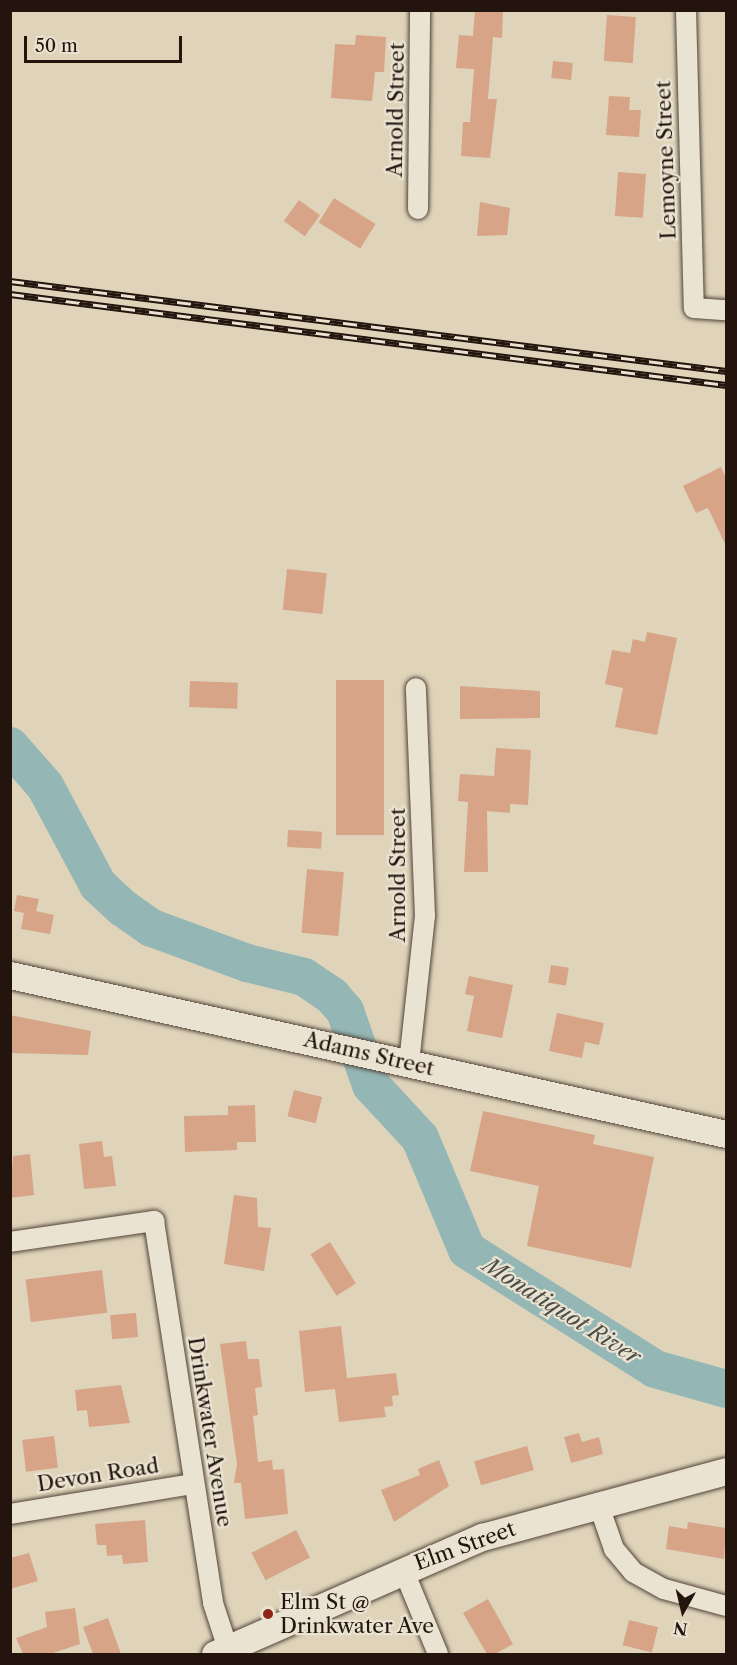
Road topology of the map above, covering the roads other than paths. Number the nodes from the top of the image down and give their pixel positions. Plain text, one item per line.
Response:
1 (420, 10) edge
2 (686, 10) edge
3 (418, 209) dead end
4 (726, 310) edge
5 (416, 688) dead end
6 (10, 975) edge
7 (409, 1063) junction
8 (726, 1134) edge
9 (10, 1242) edge
10 (726, 1471) edge
11 (193, 1484) junction
12 (598, 1503) junction
13 (10, 1514) edge
14 (403, 1569) junction
15 (726, 1606) edge
16 (222, 1652) edge
17 (438, 1654) edge

1 - 3 street, Arnold Street
2 - 4 street, Lemoyne Street
5 - 7 street, Arnold Street
6 - 7 street, Adams Street
7 - 8 street, Adams Street
9 - 11 street, Drinkwater Avenue
10 - 12 street, Elm Street
11 - 13 street, Devon Road
11 - 16 street, Drinkwater Avenue
12 - 14 street, Elm Street
12 - 15 street
14 - 16 street, Elm Street
14 - 17 street

